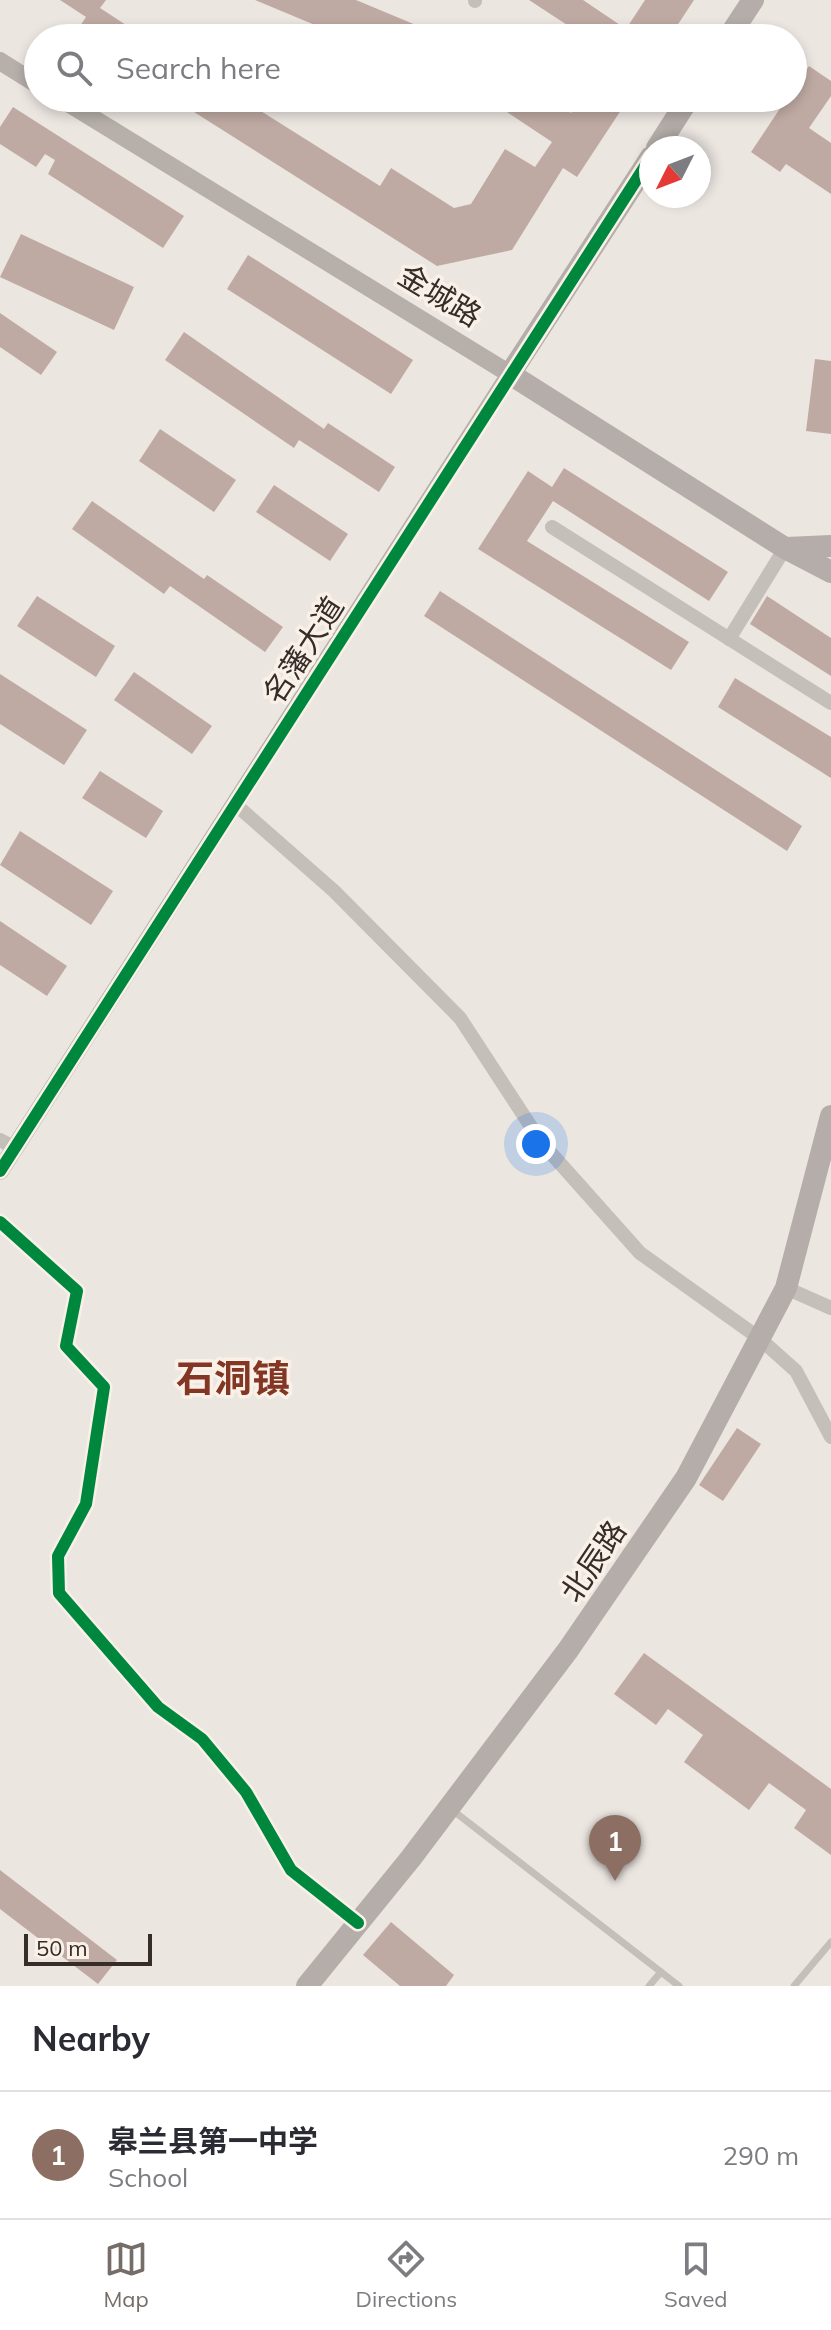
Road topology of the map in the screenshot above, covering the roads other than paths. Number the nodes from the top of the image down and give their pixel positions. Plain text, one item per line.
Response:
1 (753, 0) edge
2 (737, 24) edge
3 (0, 61) edge
4 (24, 76) edge
5 (83, 112) edge
6 (680, 112) edge
7 (665, 136) edge
8 (639, 175) edge
9 (510, 374) junction
10 (552, 527) dead end
11 (831, 546) edge
12 (785, 548) junction
13 (831, 572) edge
14 (729, 639) junction
15 (831, 703) edge
16 (235, 804) junction
17 (831, 1116) edge
18 (7, 1144) edge
19 (0, 1171) edge
20 (0, 1222) edge
21 (786, 1288) junction
22 (831, 1308) edge
23 (759, 1338) junction
24 (831, 1437) edge
25 (449, 1807) junction
26 (358, 1923) junction
27 (831, 1942) edge
28 (661, 1972) junction
29 (307, 1986) edge
30 (649, 1986) edge
31 (679, 1986) edge
32 (794, 1986) edge

1 - 2 main road
3 - 4 main road
5 - 9 main road, 金城路
6 - 7 main road
8 - 9 main road, 名藩大道
9 - 12 main road, 金城路
9 - 16 main road, 名藩大道
10 - 14 street
11 - 12 main road
12 - 13 main road, 金城路
12 - 14 street
14 - 15 street
16 - 18 main road, 名藩大道
16 - 23 street
17 - 21 main road, 北辰路
18 - 19 main road, 名藩大道
20 - 26 street
21 - 22 street
21 - 23 main road, 北辰路
23 - 24 street
23 - 25 main road, 北辰路
25 - 26 main road, 北辰路
25 - 28 lane
26 - 29 main road, 北辰路
27 - 32 lane
28 - 30 lane
28 - 31 lane

